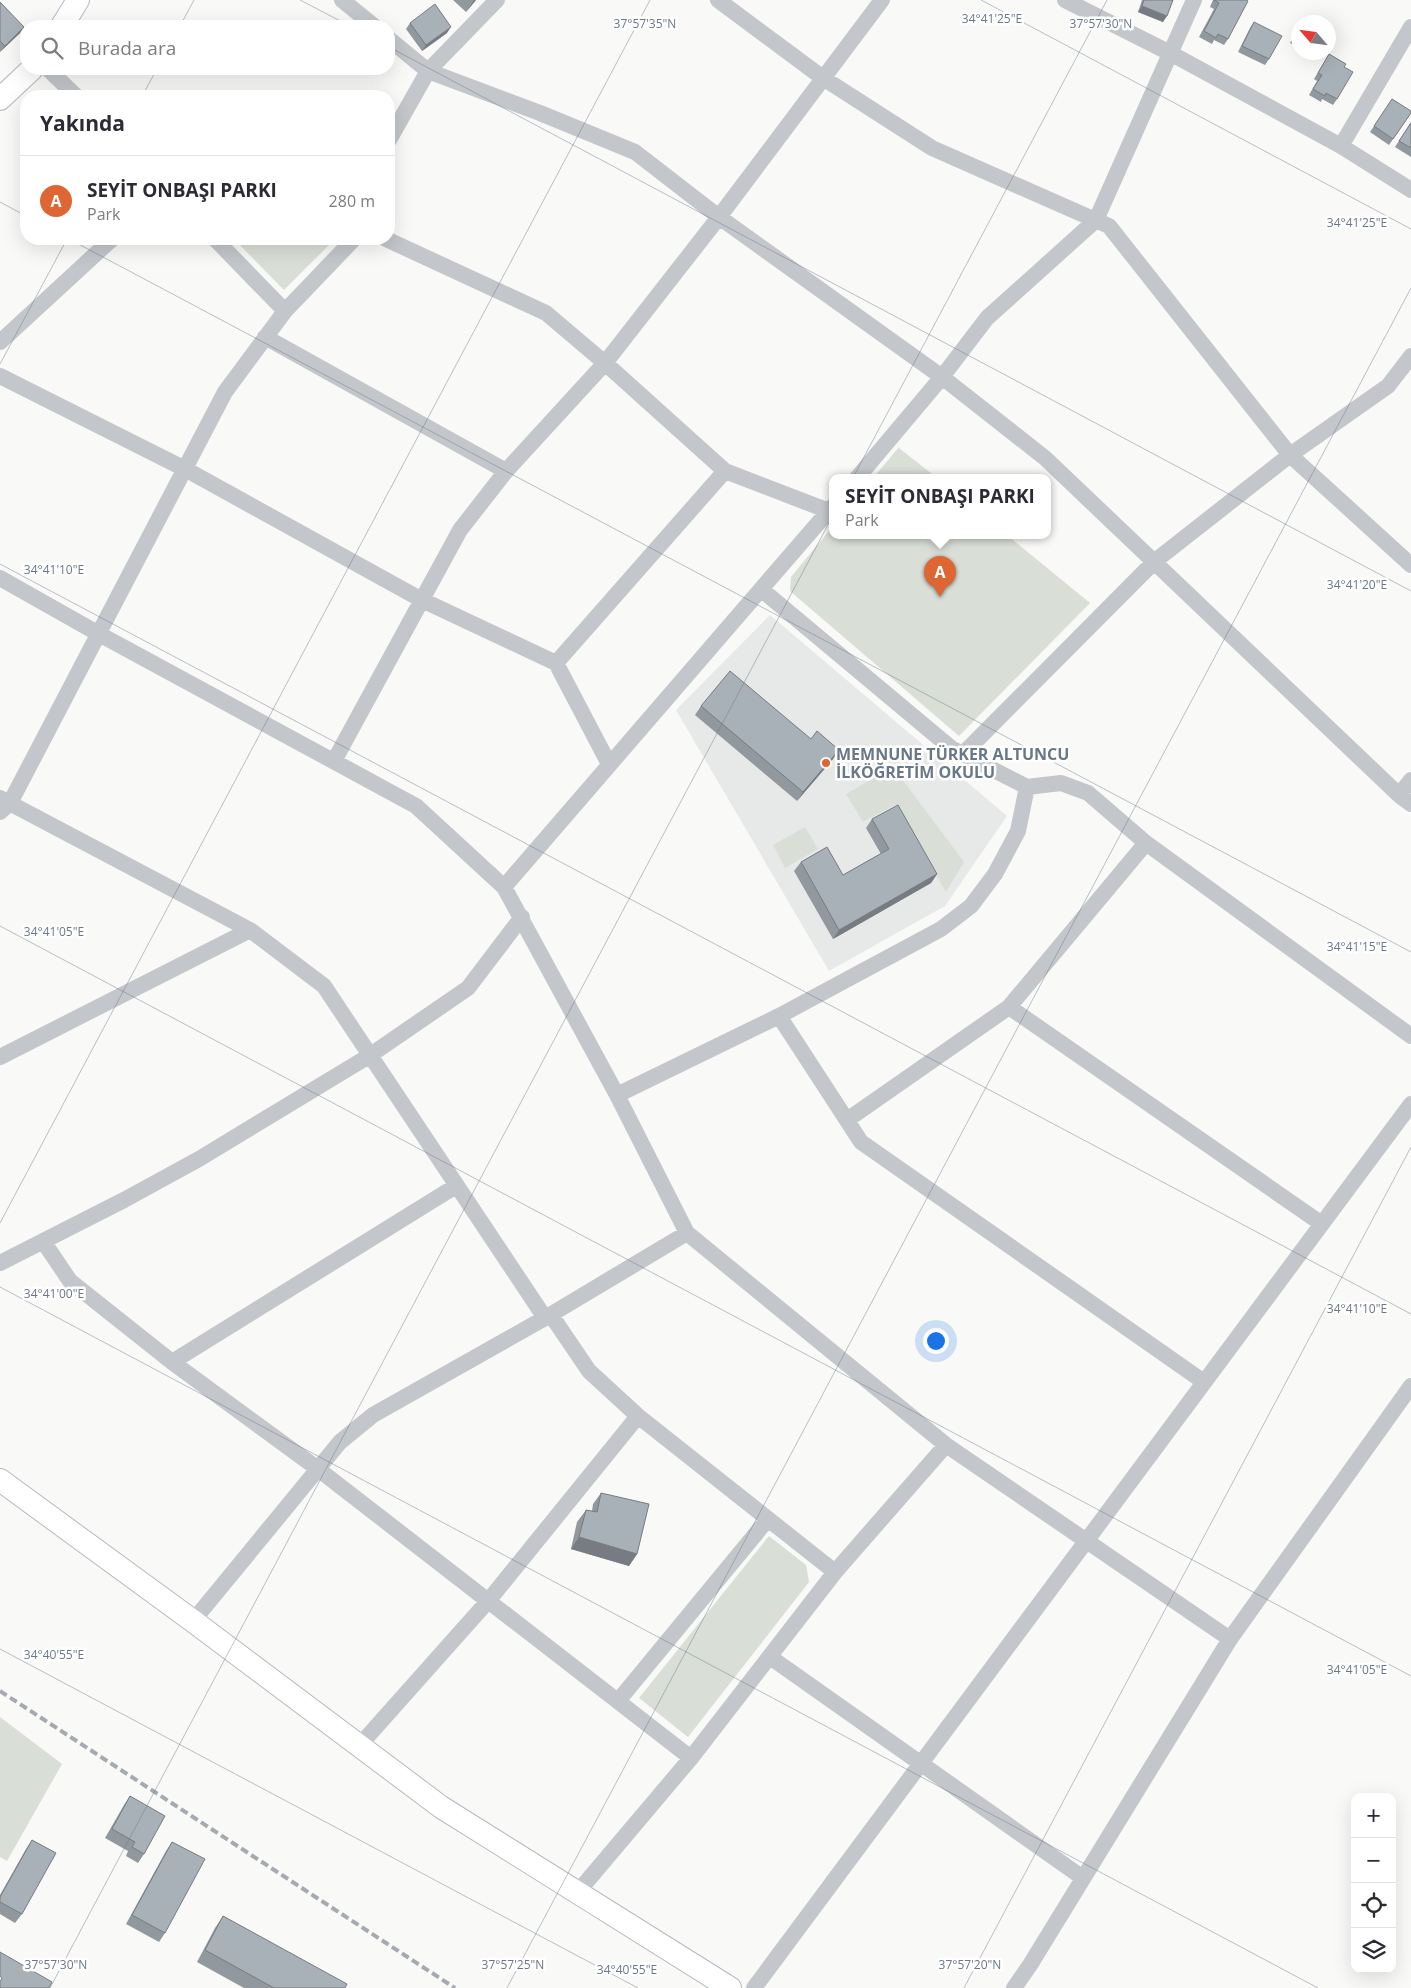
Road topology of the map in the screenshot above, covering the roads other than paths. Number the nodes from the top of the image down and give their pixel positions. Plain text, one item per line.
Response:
1 (78, 0) edge
2 (342, 0) edge
3 (497, 0) edge
4 (718, 0) edge
5 (882, 0) edge
6 (1065, 0) edge
7 (1194, 0) edge
8 (66, 20) edge
9 (367, 20) edge
10 (1411, 27) edge
11 (395, 43) edge
12 (1170, 53) junction
13 (428, 71) junction
14 (26, 75) edge
15 (54, 75) edge
16 (823, 78) junction
17 (70, 90) edge
18 (0, 99) edge
19 (395, 129) edge
20 (1341, 146) junction
21 (1411, 190) edge
22 (719, 217) junction
23 (1096, 220) junction
24 (395, 243) edge
25 (105, 245) edge
26 (221, 245) edge
27 (348, 245) edge
28 (285, 311) junction
29 (265, 337) junction
30 (0, 342) edge
31 (1411, 356) edge
32 (605, 363) junction
33 (0, 376) edge
34 (942, 377) junction
35 (1290, 455) junction
36 (185, 469) junction
37 (726, 471) junction
38 (506, 472) junction
39 (859, 474) edge
40 (829, 508) edge
41 (829, 511) edge
42 (1155, 561) junction
43 (1411, 565) edge
44 (0, 578) edge
45 (762, 590) junction
46 (422, 600) junction
47 (99, 634) junction
48 (556, 662) junction
49 (963, 754) junction
50 (334, 761) junction
51 (608, 764) junction
52 (1411, 780) edge
53 (1028, 788) junction
54 (1405, 800) edge
55 (3, 805) edge
56 (1146, 843) junction
57 (504, 886) junction
58 (522, 917) junction
59 (250, 930) junction
60 (1009, 1007) junction
61 (779, 1016) junction
62 (1411, 1036) edge
63 (369, 1056) junction
64 (0, 1057) edge
65 (617, 1095) junction
66 (1411, 1104) edge
67 (847, 1120) junction
68 (456, 1186) junction
69 (1322, 1224) junction
70 (687, 1233) junction
71 (43, 1241) junction
72 (2, 1258) edge
73 (548, 1317) junction
74 (172, 1362) junction
75 (1204, 1382) junction
76 (1411, 1386) edge
77 (638, 1416) junction
78 (946, 1445) junction
79 (318, 1469) junction
80 (0, 1480) edge
81 (768, 1519) junction
82 (1086, 1542) junction
83 (836, 1572) junction
84 (489, 1600) junction
85 (193, 1622) junction
86 (1230, 1639) junction
87 (770, 1657) junction
88 (618, 1701) junction
89 (359, 1746) junction
90 (691, 1758) junction
91 (920, 1764) junction
92 (1084, 1878) junction
93 (577, 1893) junction
94 (730, 1988) edge
95 (754, 1988) edge
96 (1014, 1988) edge

1 - 8 street
2 - 9 street
3 - 13 street
4 - 16 street
5 - 16 street
6 - 12 street
7 - 12 street
10 - 20 street
11 - 13 street
12 - 20 street
12 - 23 street
13 - 19 street
13 - 22 street
14 - 18 street
15 - 17 street
16 - 22 street
16 - 23 street
20 - 21 street
22 - 32 street
22 - 34 street
23 - 34 street
23 - 35 street
24 - 32 street
25 - 30 street
26 - 28 street
27 - 28 street
28 - 29 street
29 - 36 street
29 - 38 street
31 - 35 street
32 - 37 street
32 - 38 street
33 - 36 street
34 - 39 street
34 - 42 street
35 - 42 street
35 - 43 street
36 - 46 street
36 - 47 street
37 - 40 street
37 - 48 street
38 - 46 street
41 - 45 street
42 - 49 street
42 - 54 street
44 - 47 street
45 - 49 street
45 - 51 street
46 - 48 street
46 - 50 street
47 - 50 street
47 - 55 street
48 - 51 street
49 - 53 street
50 - 57 street
51 - 57 street
52 - 54 street
53 - 56 street
53 - 61 street
55 - 59 street
56 - 60 street
56 - 62 street
57 - 58 street
58 - 63 street
58 - 65 street
59 - 63 street
59 - 64 street
60 - 67 street
60 - 69 street
61 - 65 street
61 - 67 street
63 - 68 street
63 - 71 street
65 - 70 street
66 - 69 street
67 - 75 street
68 - 73 street
68 - 74 street
69 - 75 street
70 - 73 street
70 - 78 street
71 - 72 street
71 - 74 street
73 - 77 street
73 - 79 street
74 - 79 street
75 - 82 street
76 - 86 street
77 - 81 street
77 - 84 street
78 - 82 street
78 - 83 street
79 - 84 street
79 - 85 street
80 - 85 street
81 - 83 street
81 - 88 street
82 - 86 street
82 - 91 street
83 - 87 street
84 - 88 street
84 - 89 street
85 - 89 street
86 - 92 street
87 - 90 street
87 - 91 street
88 - 90 street
89 - 93 street
90 - 93 street
91 - 92 street
91 - 95 street
92 - 96 street
93 - 94 street

